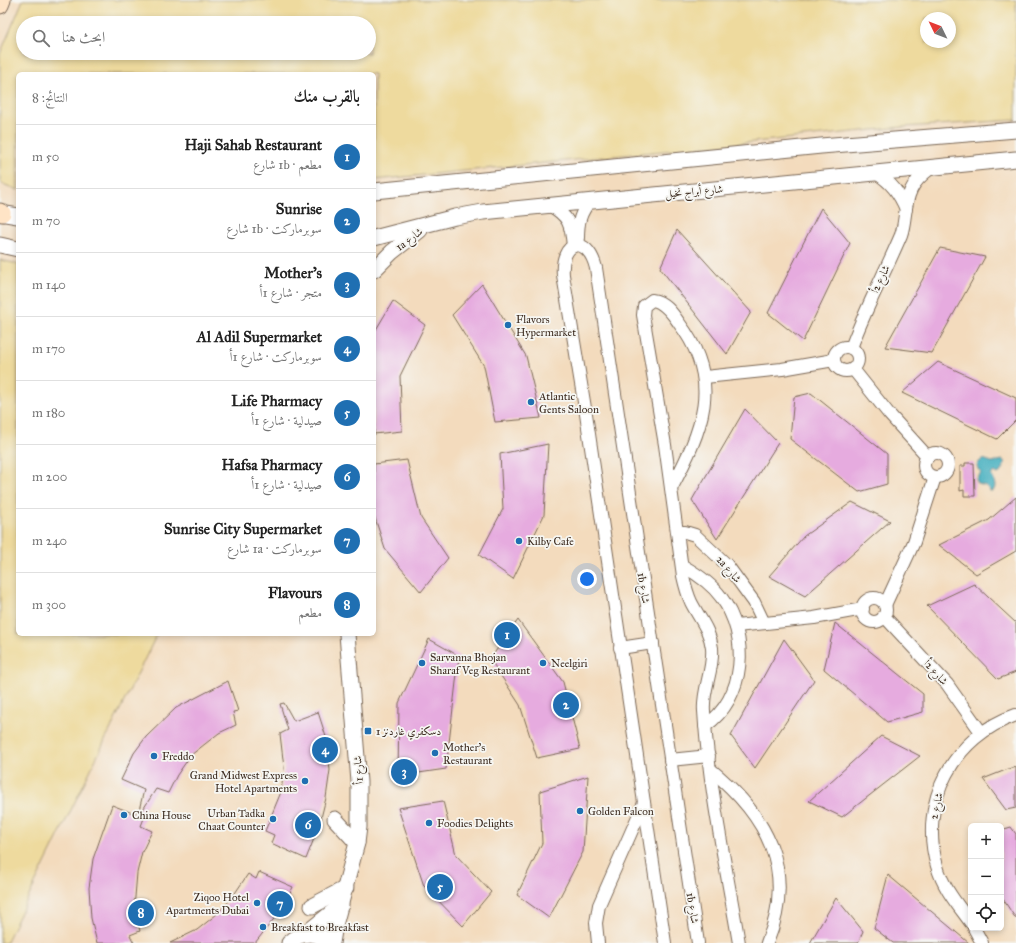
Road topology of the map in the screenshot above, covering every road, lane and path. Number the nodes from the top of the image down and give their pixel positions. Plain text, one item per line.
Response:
1 (2, 0) edge
2 (0, 5) edge
3 (1016, 130) edge
4 (1016, 159) edge
5 (931, 168) junction
6 (876, 173) junction
7 (376, 191) edge
8 (590, 201) junction
9 (549, 205) junction
10 (906, 209) junction
11 (428, 225) junction
12 (376, 238) edge
13 (0, 245) edge
14 (576, 245) junction
15 (16, 249) edge
16 (376, 268) edge
17 (851, 348) junction
18 (834, 360) junction
19 (853, 370) junction
20 (705, 377) junction
21 (928, 456) junction
22 (935, 477) junction
23 (671, 489) junction
24 (678, 532) junction
25 (683, 566) junction
26 (863, 609) junction
27 (884, 611) junction
28 (764, 623) junction
29 (736, 626) junction
30 (347, 636) edge
31 (652, 643) junction
32 (620, 648) junction
33 (1016, 715) edge
34 (705, 726) junction
35 (981, 732) junction
36 (709, 756) junction
37 (670, 760) junction
38 (710, 769) junction
39 (644, 803) junction
40 (336, 819) dead end
41 (357, 843) junction
42 (346, 888) junction
43 (341, 904) junction
44 (312, 906) dead end
45 (968, 919) edge
46 (976, 931) edge
47 (304, 934) junction
48 (289, 943) edge
49 (329, 943) edge
50 (332, 943) edge
51 (598, 943) edge
52 (665, 943) edge
53 (698, 943) edge
54 (739, 943) edge
55 (767, 943) edge
56 (982, 943) edge

1 - 2 main road
3 - 7 street
4 - 5 street, شارع أبراج نخيل
5 - 6 street, شارع أبراج نخيل
5 - 10 street, شارع 2أ
6 - 8 street, شارع أبراج نخيل
6 - 10 street
8 - 9 street, شارع أبراج نخيل
8 - 14 street
9 - 11 street, شارع أبراج نخيل
9 - 14 street
10 - 17 street, شارع 2أ
11 - 12 street, شارع أبراج نخيل
11 - 16 street, 1a شارع
13 - 15 street
14 - 31 street, 1b شارع
14 - 32 street
17 - 18 street
17 - 19 street
18 - 19 street
18 - 20 street
19 - 21 street
20 - 23 street
20 - 23 street
21 - 22 street
21 - 22 street
22 - 27 street
23 - 24 street
24 - 25 street
24 - 28 street, 2a شارع
25 - 29 street
25 - 34 street
26 - 27 street
26 - 27 street
26 - 28 street
27 - 35 street, شارع 2أ
28 - 29 street
29 - 34 street
30 - 41 street, شارع 1أ
31 - 32 street
31 - 37 street, 1b شارع
32 - 39 street
33 - 35 street, شارع 2
34 - 36 street
35 - 45 street, شارع 2
36 - 37 street
36 - 38 street
37 - 53 street, 1b شارع
38 - 54 street
38 - 55 street
39 - 51 street
39 - 52 street
40 - 41 street
41 - 42 street, شارع 1أ
42 - 43 street, شارع 1أ
42 - 44 street
43 - 47 street
43 - 50 street
46 - 56 street
47 - 48 street
47 - 49 street

